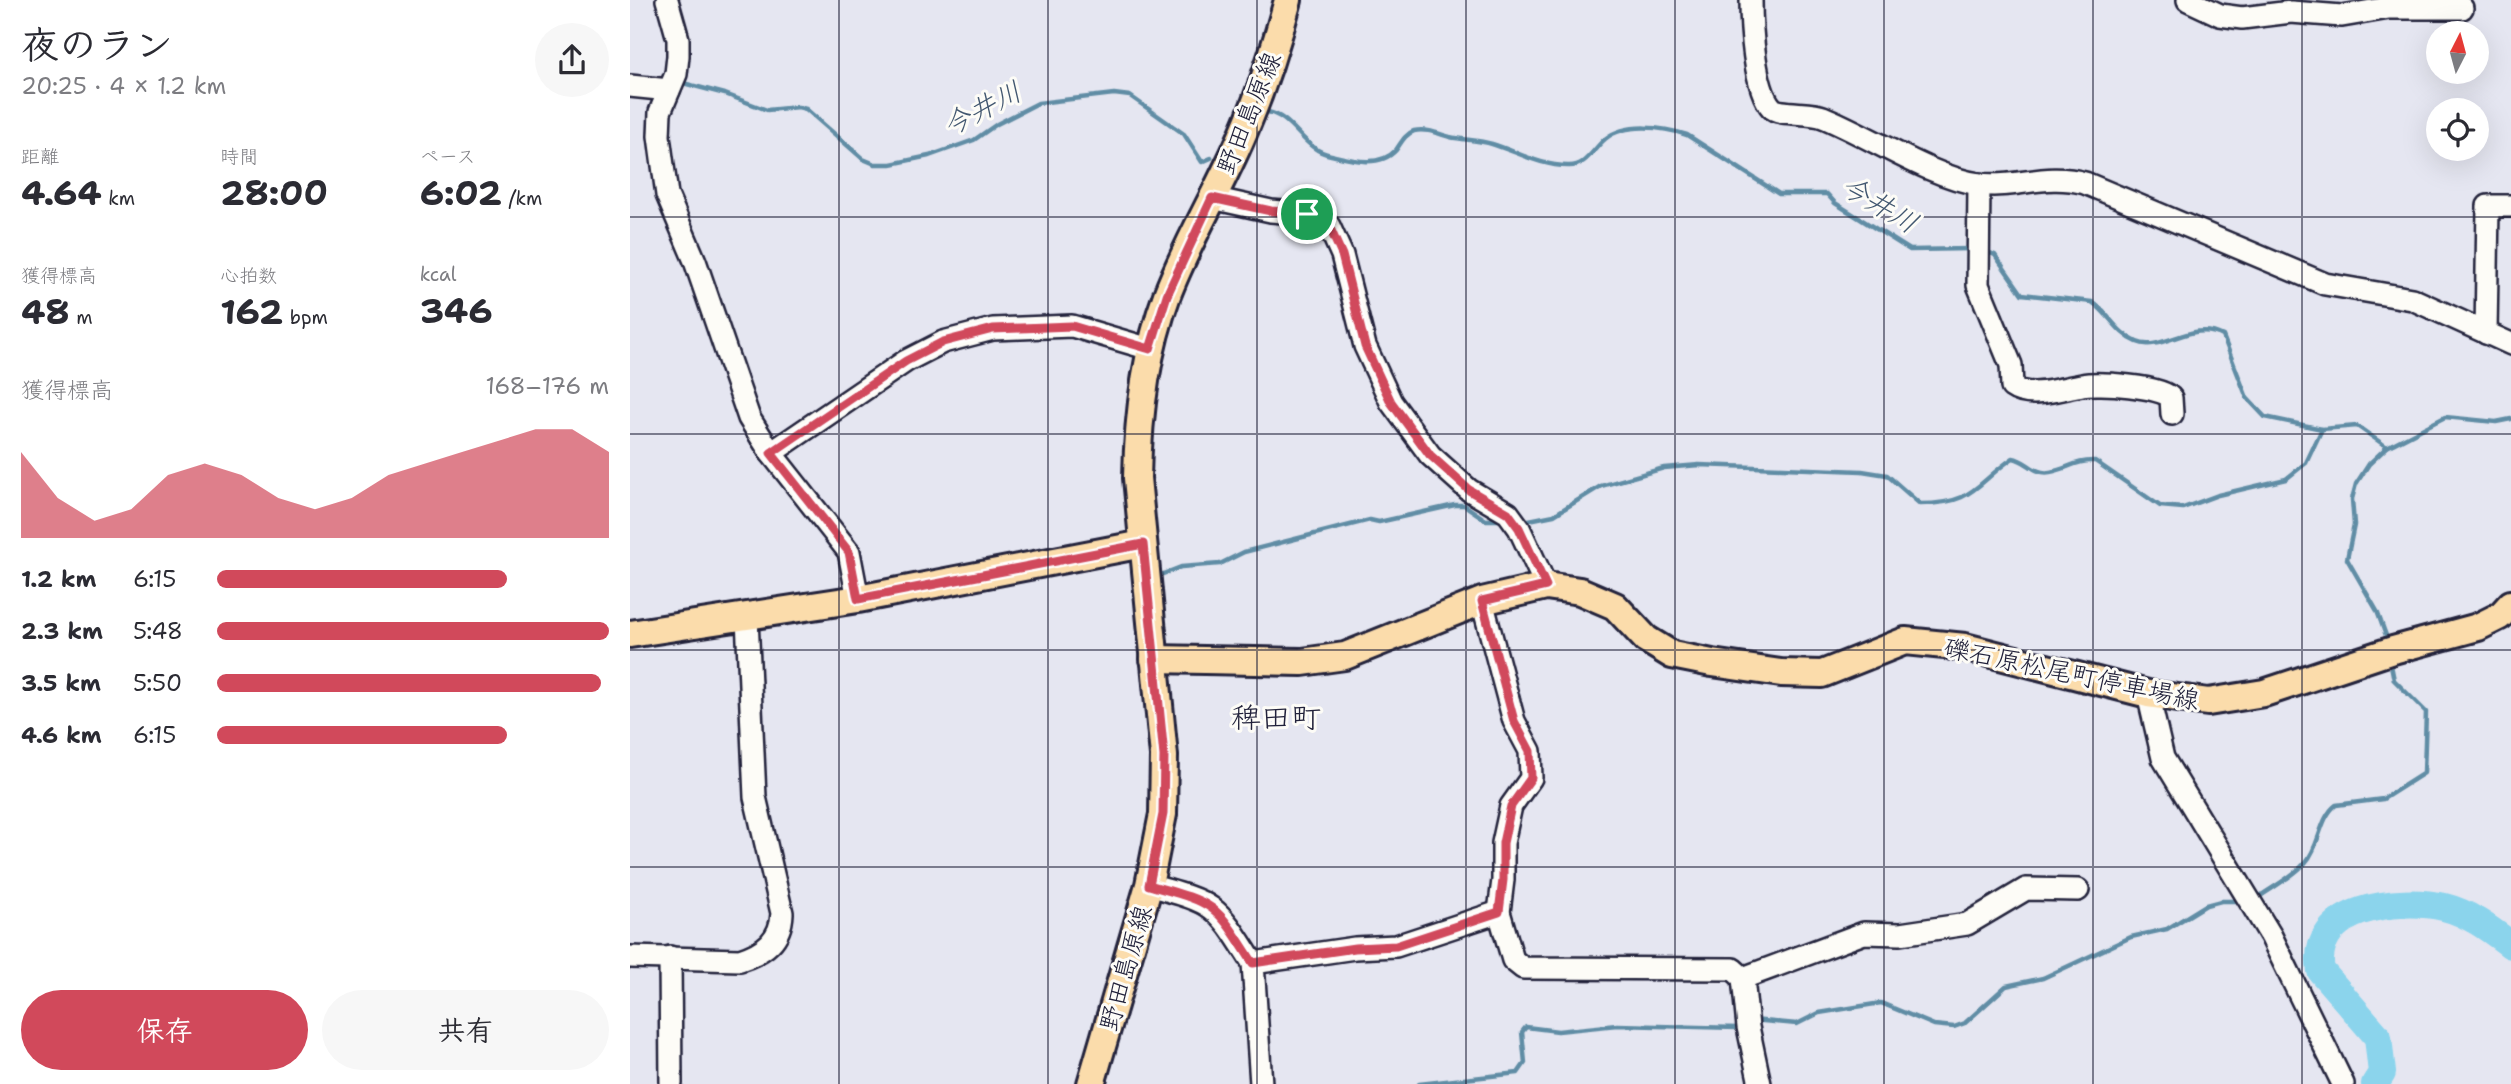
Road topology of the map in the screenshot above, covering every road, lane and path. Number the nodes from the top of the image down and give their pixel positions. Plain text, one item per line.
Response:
1 (667, 0) edge
2 (1288, 0) edge
3 (1751, 0) edge
4 (2188, 0) edge
5 (2462, 8) dead end
6 (630, 86) edge
7 (669, 90) junction
8 (1979, 184) junction
9 (1212, 198) junction
10 (2511, 206) edge
11 (2486, 333) junction
12 (2511, 344) edge
13 (1150, 349) junction
14 (2172, 414) dead end
15 (771, 453) junction
16 (1143, 544) junction
17 (1546, 586) junction
18 (858, 599) junction
19 (1482, 601) junction
20 (2511, 604) edge
21 (747, 618) junction
22 (630, 634) edge
23 (1154, 659) junction
24 (2148, 694) junction
25 (1149, 885) junction
26 (2078, 890) dead end
27 (1499, 912) junction
28 (630, 957) edge
29 (670, 957) junction
30 (1253, 963) junction
31 (1743, 978) junction
32 (671, 1084) edge
33 (1091, 1084) edge
34 (1261, 1084) edge
35 (1760, 1084) edge
36 (2343, 1084) edge

1 - 7 street
2 - 9 main road, 野田島原線
3 - 8 street
4 - 5 street
6 - 7 street
7 - 15 street
8 - 11 street
8 - 14 street
9 - 13 main road, 野田島原線
9 - 17 street
10 - 11 street
11 - 12 street
13 - 15 street
13 - 16 main road, 野田島原線
15 - 18 street
16 - 18 main road
16 - 23 main road, 野田島原線
17 - 19 main road, 礫石原松尾町停車場線
17 - 24 main road, 礫石原松尾町停車場線
18 - 21 main road
19 - 23 main road, 礫石原松尾町停車場線
19 - 27 street
20 - 24 main road, 礫石原松尾町停車場線
21 - 22 main road
21 - 29 street
23 - 25 main road, 野田島原線
24 - 36 street
25 - 30 street
25 - 33 main road, 野田島原線
26 - 31 street
27 - 30 street
27 - 31 street
28 - 29 street
29 - 32 street
30 - 34 street
31 - 35 street

